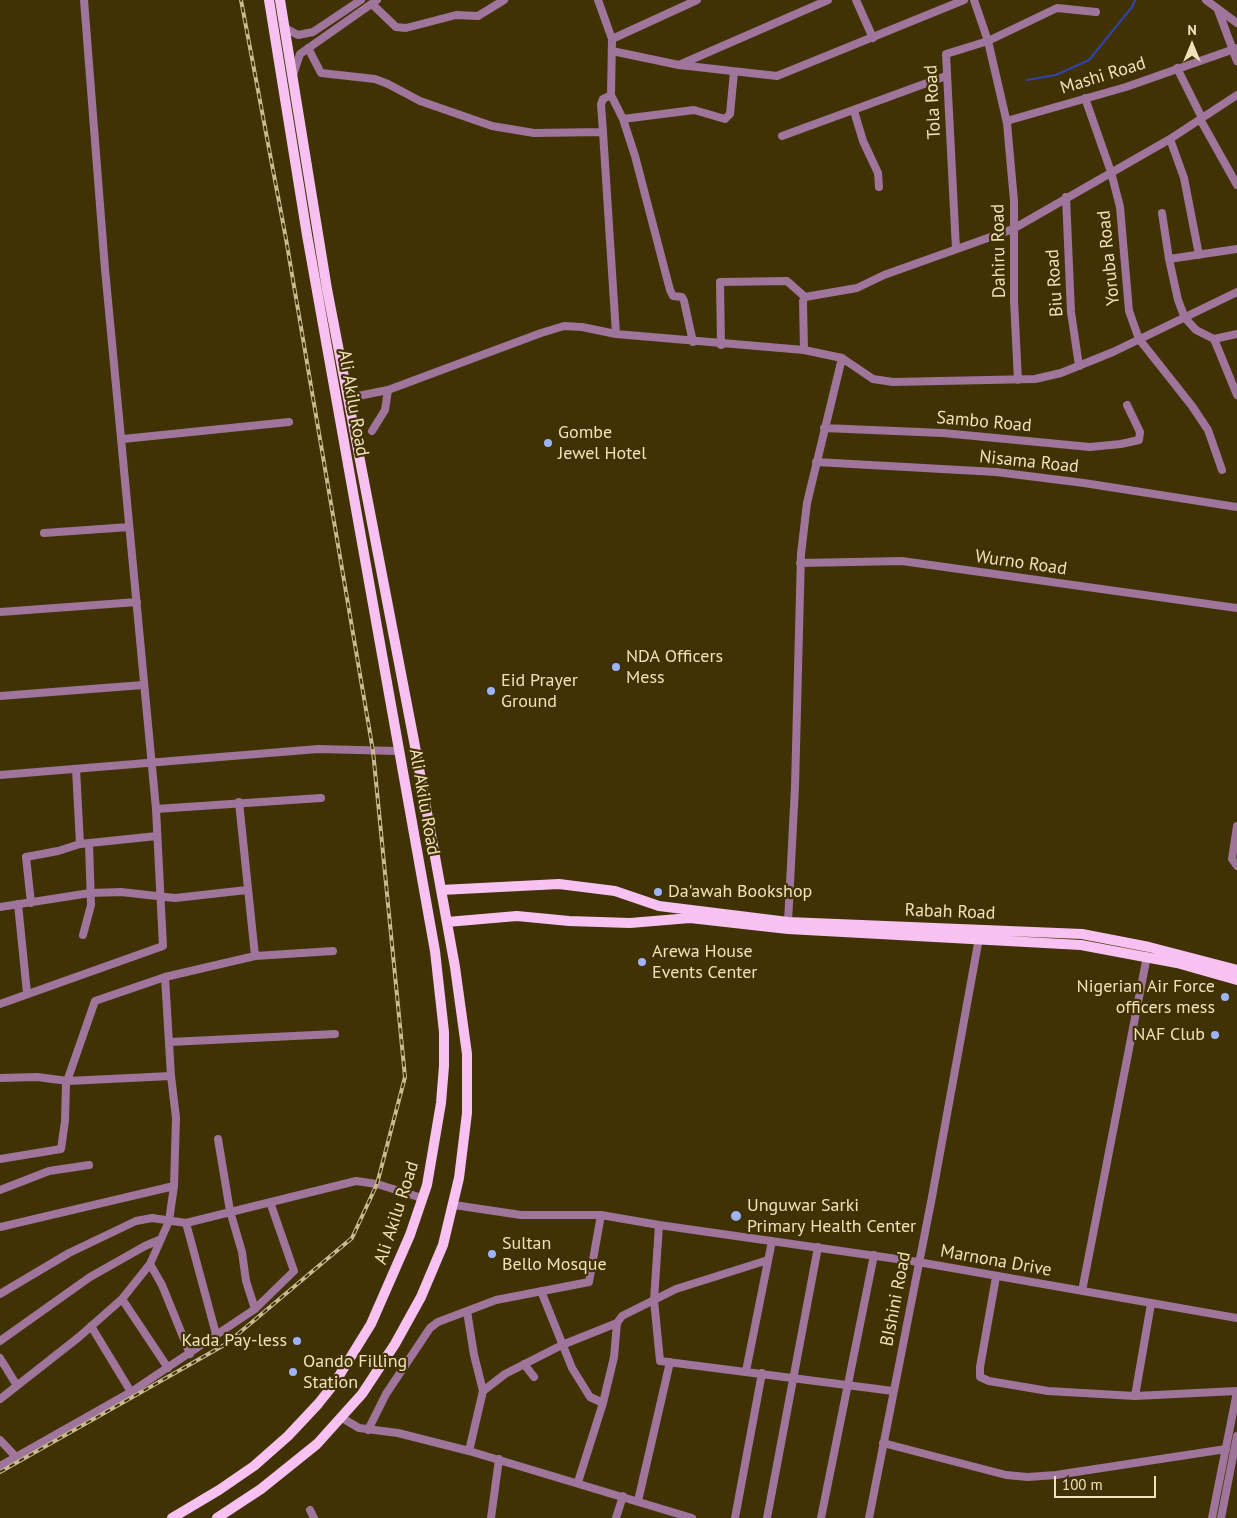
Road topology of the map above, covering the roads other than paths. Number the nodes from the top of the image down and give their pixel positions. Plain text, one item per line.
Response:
1 (84, 0) edge
2 (269, 0) edge
3 (280, 0) edge
4 (361, 0) edge
5 (504, 0) edge
6 (598, 0) edge
7 (697, 0) edge
8 (828, 0) edge
9 (856, 0) edge
10 (964, 0) edge
11 (974, 0) edge
12 (1206, 0) edge
13 (375, 2) edge
14 (1218, 10) junction
15 (1096, 12) dead end
16 (1237, 23) edge
17 (285, 28) junction
18 (872, 38) junction
19 (612, 40) junction
20 (988, 41) junction
21 (308, 48) junction
22 (1235, 49) edge
23 (612, 51) junction
24 (1237, 61) edge
25 (679, 65) junction
26 (1177, 68) junction
27 (734, 72) junction
28 (293, 74) junction
29 (946, 76) junction
30 (611, 95) junction
31 (1237, 95) edge
32 (1085, 98) junction
33 (854, 111) junction
34 (623, 119) junction
35 (1201, 119) junction
36 (1008, 123) junction
37 (603, 132) junction
38 (782, 136) dead end
39 (1170, 139) junction
40 (1111, 172) junction
41 (1237, 185) edge
42 (879, 187) dead end
43 (1066, 197) junction
44 (1162, 213) dead end
45 (1013, 229) junction
46 (318, 233) junction
47 (307, 235) junction
48 (956, 249) junction
49 (1237, 249) edge
50 (1199, 255) junction
51 (1168, 260) junction
52 (1237, 292) edge
53 (805, 296) junction
54 (1185, 318) junction
55 (616, 334) junction
56 (1237, 334) edge
57 (1139, 339) junction
58 (1214, 339) junction
59 (693, 342) junction
60 (721, 345) junction
61 (804, 350) junction
62 (842, 358) junction
63 (1079, 366) junction
64 (1018, 380) junction
65 (388, 390) junction
66 (1237, 395) edge
67 (348, 398) junction
68 (1127, 405) dead end
69 (289, 422) dead end
70 (824, 428) junction
71 (372, 431) dead end
72 (122, 439) junction
73 (816, 462) junction
74 (1222, 470) dead end
75 (1237, 507) edge
76 (129, 527) junction
77 (44, 533) dead end
78 (800, 563) junction
79 (137, 602) junction
80 (1237, 608) edge
81 (0, 612) edge
82 (143, 685) junction
83 (0, 696) edge
84 (398, 751) junction
85 (151, 763) junction
86 (76, 769) junction
87 (0, 775) edge
88 (321, 798) dead end
89 (239, 802) junction
90 (156, 809) junction
91 (1237, 826) edge
92 (158, 836) junction
93 (89, 843) junction
94 (80, 844) junction
95 (1237, 866) edge
96 (247, 890) junction
97 (441, 890) junction
98 (90, 894) junction
99 (160, 897) junction
100 (30, 903) junction
101 (18, 904) junction
102 (0, 907) edge
103 (447, 922) junction
104 (788, 922) junction
105 (82, 935) dead end
106 (979, 938) junction
107 (334, 952) dead end
108 (255, 956) junction
109 (1147, 956) junction
110 (1237, 970) edge
111 (165, 977) junction
112 (1237, 980) edge
113 (27, 993) junction
114 (0, 1004) edge
115 (335, 1034) dead end
116 (170, 1042) junction
117 (171, 1076) junction
118 (0, 1078) edge
119 (68, 1081) junction
120 (218, 1139) dead end
121 (0, 1160) edge
122 (89, 1165) dead end
123 (174, 1186) junction
124 (0, 1190) edge
125 (422, 1198) junction
126 (270, 1202) junction
127 (454, 1205) junction
128 (230, 1211) junction
129 (601, 1215) junction
130 (169, 1220) junction
131 (186, 1223) junction
132 (659, 1226) junction
133 (0, 1227) edge
134 (160, 1240) junction
135 (772, 1241) junction
136 (818, 1248) junction
137 (874, 1255) junction
138 (768, 1260) junction
139 (918, 1262) junction
140 (150, 1264) junction
141 (996, 1277) junction
142 (541, 1291) junction
143 (1082, 1291) junction
144 (0, 1294) edge
145 (122, 1299) junction
146 (654, 1300) junction
147 (1151, 1304) junction
148 (256, 1310) junction
149 (467, 1311) junction
150 (1237, 1318) edge
151 (617, 1323) junction
152 (91, 1326) junction
153 (216, 1334) junction
154 (0, 1341) edge
155 (562, 1344) junction
156 (190, 1354) junction
157 (0, 1358) edge
158 (670, 1362) junction
159 (524, 1364) junction
160 (168, 1368) junction
161 (746, 1371) junction
162 (762, 1373) junction
163 (534, 1376) dead end
164 (792, 1376) junction
165 (16, 1384) junction
166 (847, 1384) junction
167 (483, 1391) junction
168 (893, 1391) junction
169 (131, 1392) junction
170 (1237, 1392) edge
171 (1135, 1396) junction
172 (0, 1399) edge
173 (602, 1403) junction
174 (342, 1418) junction
175 (368, 1430) junction
176 (0, 1440) edge
177 (1237, 1440) edge
178 (883, 1444) junction
179 (1226, 1449) junction
180 (469, 1451) junction
181 (16, 1458) junction
182 (499, 1460) junction
183 (0, 1466) edge
184 (1224, 1480) junction
185 (578, 1482) junction
186 (1237, 1482) edge
187 (623, 1496) junction
188 (638, 1501) junction
189 (310, 1510) dead end
190 (172, 1518) edge
191 (217, 1518) edge
192 (314, 1518) edge
193 (492, 1518) edge
194 (616, 1518) edge
195 (692, 1518) edge
196 (735, 1518) edge
197 (767, 1518) edge
198 (821, 1518) edge
199 (869, 1518) edge
200 (1212, 1518) edge
201 (1221, 1518) edge

1 - 72 street
2 - 47 main road, Ali Akilu Road
3 - 17 main road, Ali Akilu Road
4 - 17 street
5 - 13 street
6 - 19 street
7 - 19 street
8 - 25 street
9 - 18 street
10 - 18 street
11 - 20 street, Dahiru Road
12 - 14 street
13 - 21 street
14 - 16 street
14 - 22 street
15 - 20 street, Tola Road
17 - 28 main road, Ali Akilu Road
18 - 27 street
19 - 23 street
20 - 29 street, Tola Road
20 - 36 street, Dahiru Road
21 - 28 street
21 - 37 street
22 - 24 street
22 - 26 street, Mashi Road
23 - 25 street
23 - 30 street
25 - 27 street
26 - 32 street, Mashi Road
26 - 35 street
27 - 34 street
28 - 46 main road, Ali Akilu Road
29 - 33 street
29 - 48 street, Tola Road
30 - 34 street
30 - 37 street
31 - 35 street
32 - 36 street, Mashi Road
32 - 40 street, Yoruba Road
33 - 38 street
33 - 42 street
34 - 59 street
35 - 39 street
35 - 41 street
36 - 45 street, Dahiru Road
37 - 55 street
39 - 40 street
39 - 50 street
40 - 43 street
40 - 57 street, Yoruba Road
43 - 45 street
43 - 63 street, Biu Road
44 - 51 street
45 - 48 street
45 - 64 street, Dahiru Road
46 - 47 main road
46 - 67 main road, Ali Akilu Road
47 - 84 main road, Ali Akilu Road
48 - 53 street
49 - 50 street
50 - 51 street
51 - 54 street
52 - 54 street
53 - 60 street
53 - 61 street
54 - 57 street
54 - 58 street
55 - 59 street
55 - 65 street
56 - 58 street
57 - 63 street
57 - 74 street
58 - 66 street
59 - 60 street
60 - 61 street
61 - 62 street
62 - 64 street
62 - 70 street
63 - 64 street
65 - 67 street
65 - 71 street
67 - 97 main road, Ali Akilu Road
68 - 70 street, Sambo Road
69 - 72 street
70 - 73 street
72 - 76 street
73 - 75 street, Nisama Road
73 - 78 street
76 - 77 street
76 - 79 street
78 - 80 street, Wurno Road
78 - 104 street
79 - 81 street
79 - 82 street
82 - 83 street
82 - 85 street
84 - 85 street
84 - 125 main road, Ali Akilu Road
85 - 86 street
85 - 90 street
86 - 87 street
86 - 94 street
88 - 89 street
89 - 90 street
89 - 96 street
90 - 92 street
91 - 95 street
92 - 93 street
92 - 99 street
93 - 94 street
93 - 98 street
94 - 100 street
96 - 99 street
96 - 108 street
97 - 103 main road, Ali Akilu Road
97 - 104 main road, Rabah Road
98 - 99 street
98 - 100 street
98 - 105 street
99 - 113 street
100 - 101 street
101 - 102 street
101 - 113 street
103 - 106 main road, Rabah Road
103 - 127 main road, Ali Akilu Road
104 - 110 main road, Rabah Road
106 - 109 main road, Rabah Road
106 - 139 street, BIshini Road
107 - 108 street
108 - 111 street
109 - 112 main road, Rabah Road
109 - 143 street
111 - 116 street
111 - 119 street
113 - 114 street
115 - 116 street
116 - 117 street
117 - 119 street
117 - 123 street
118 - 119 street
119 - 121 street
120 - 128 street
122 - 124 street
123 - 130 street
123 - 133 street
125 - 126 street
125 - 190 main road, Ali Akilu Road
126 - 128 street
126 - 148 street
127 - 129 street, Marnona Drive
127 - 174 main road, Ali Akilu Road
128 - 131 street
128 - 148 street
129 - 132 street, Marnona Drive
129 - 142 street
130 - 131 street
130 - 134 street
130 - 144 street
131 - 153 street
132 - 135 street, Marnona Drive
132 - 146 street
134 - 140 street
134 - 154 street
135 - 136 street, Marnona Drive
135 - 138 street
136 - 137 street, Marnona Drive
136 - 164 street
137 - 139 street, Marnona Drive
137 - 166 street
138 - 146 street
138 - 161 street
139 - 141 street, Marnona Drive
139 - 168 street, BIshini Road
140 - 145 street
140 - 156 street
141 - 143 street, Marnona Drive
141 - 171 street
142 - 149 street
142 - 155 street
143 - 147 street, Marnona Drive
145 - 152 street
145 - 160 street
146 - 151 street
146 - 158 street
147 - 150 street, Marnona Drive
147 - 171 street
148 - 153 street
149 - 167 street
149 - 175 street
151 - 155 street
151 - 173 street
152 - 165 street
152 - 169 street
153 - 156 street
155 - 159 street
155 - 173 street
156 - 160 street
157 - 165 street
158 - 161 street
158 - 188 street
159 - 163 street
159 - 167 street
160 - 169 street
161 - 162 street
162 - 164 street
162 - 196 street
164 - 166 street
164 - 197 street
165 - 172 street
166 - 168 street
166 - 198 street
167 - 180 street
168 - 178 street, BIshini Road
169 - 181 street
170 - 171 street
170 - 179 street
173 - 185 street
174 - 175 street
174 - 191 main road, Ali Akilu Road
175 - 180 street
176 - 181 street
177 - 184 street
178 - 179 street
178 - 199 street, BIshini Road
179 - 184 street
180 - 182 street
181 - 183 street
182 - 185 street
182 - 193 street
184 - 186 street
184 - 200 street
184 - 201 street
185 - 187 street
187 - 188 street
187 - 194 street
188 - 195 street
189 - 192 street

